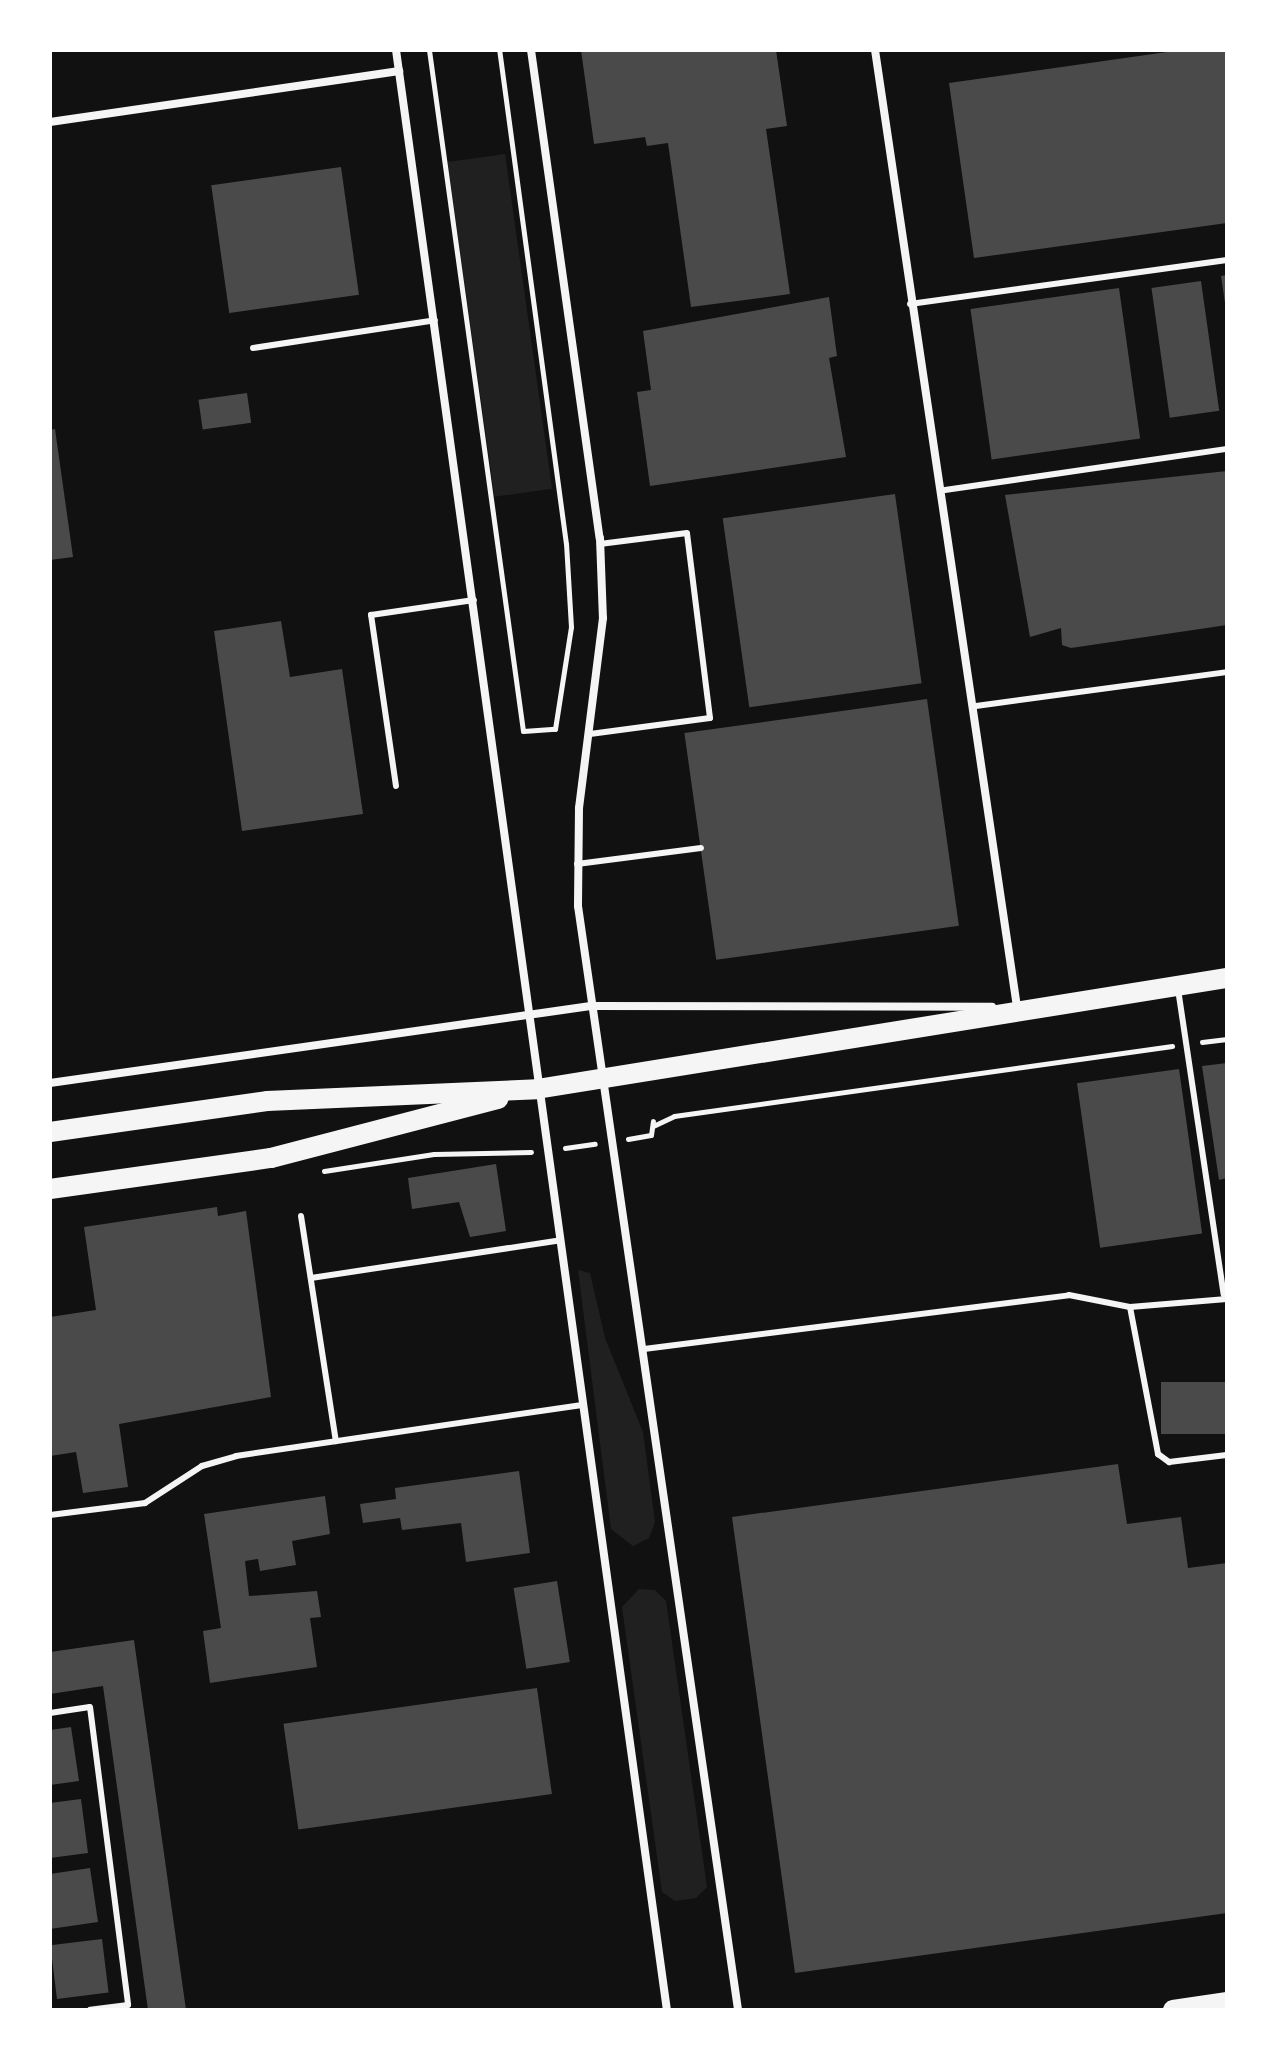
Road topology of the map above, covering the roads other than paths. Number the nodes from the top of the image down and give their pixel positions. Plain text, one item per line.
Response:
1 (396, 50) edge
2 (531, 50) edge
3 (875, 50) edge
4 (399, 71) junction
5 (50, 122) edge
6 (1227, 260) edge
7 (910, 304) junction
8 (435, 320) junction
9 (253, 348) dead end
10 (1227, 449) edge
11 (945, 490) junction
12 (600, 544) junction
13 (474, 600) junction
14 (1227, 672) edge
15 (976, 706) junction
16 (590, 734) junction
17 (396, 786) dead end
18 (701, 848) dead end
19 (575, 864) junction
20 (1227, 978) edge
21 (1177, 985) junction
22 (591, 1006) junction
23 (1020, 1007) junction
24 (527, 1013) junction
25 (602, 1080) junction
26 (50, 1083) edge
27 (537, 1089) junction
28 (50, 1132) edge
29 (50, 1189) edge
30 (301, 1216) dead end
31 (557, 1241) junction
32 (311, 1278) junction
33 (1225, 1297) edge
34 (1130, 1307) junction
35 (644, 1349) junction
36 (580, 1405) junction
37 (336, 1441) junction
38 (1227, 1455) edge
39 (50, 1515) edge
40 (50, 1713) edge
41 (1227, 2002) edge
42 (90, 2010) edge
43 (667, 2010) edge
44 (738, 2010) edge
45 (1173, 2010) edge

1 - 4 street
2 - 12 street
3 - 7 street
4 - 5 street
4 - 8 street
6 - 7 lane
7 - 11 street
8 - 9 lane
8 - 13 street
10 - 11 lane
11 - 15 street
12 - 16 street
12 - 16 lane
13 - 17 lane
13 - 24 street
14 - 15 lane
15 - 23 street
16 - 19 street
18 - 19 lane
19 - 22 street
20 - 21 main road
21 - 23 main road
21 - 33 lane
22 - 23 street
22 - 24 street
22 - 25 street
23 - 25 main road
24 - 26 street
24 - 27 street
25 - 27 main road
25 - 35 street
27 - 28 main road
27 - 29 main road
27 - 31 street
30 - 32 lane
31 - 32 lane
31 - 36 street
32 - 37 lane
33 - 34 lane
34 - 35 lane
34 - 38 lane
35 - 44 street
36 - 37 lane
36 - 43 street
37 - 39 lane
40 - 42 lane
41 - 45 main road

